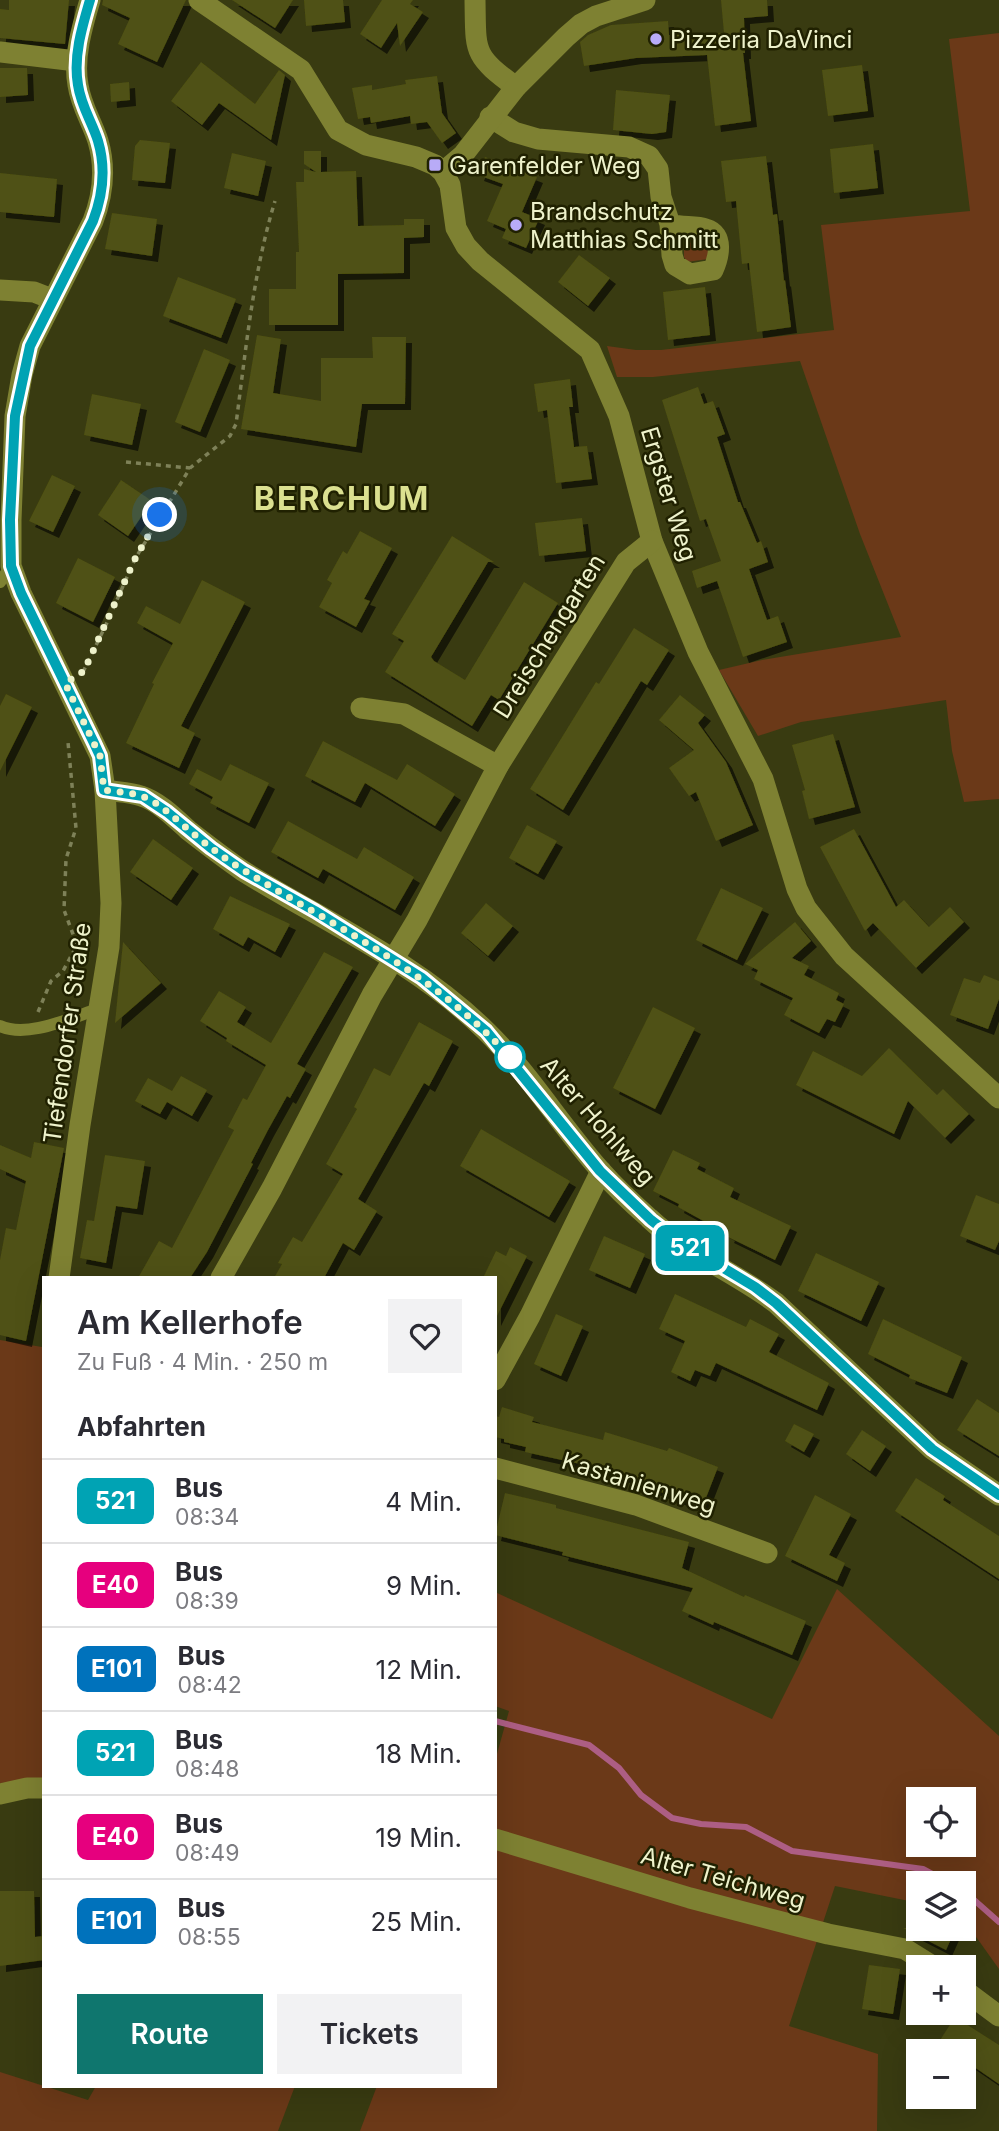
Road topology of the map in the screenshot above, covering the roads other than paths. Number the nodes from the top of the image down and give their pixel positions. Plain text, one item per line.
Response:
1 (90, 0) edge
2 (199, 0) edge
3 (475, 0) edge
4 (645, 0) edge
5 (0, 52) edge
6 (76, 61) junction
7 (516, 87) junction
8 (490, 117) junction
9 (443, 172) junction
10 (670, 224) dead end
11 (0, 290) edge
12 (52, 299) junction
13 (652, 541) junction
14 (4, 572) edge
15 (361, 708) dead end
16 (498, 766) junction
17 (104, 790) junction
18 (393, 960) junction
19 (101, 1008) junction
20 (0, 1026) edge
21 (999, 1098) edge
22 (600, 1171) junction
23 (59, 1276) edge
24 (222, 1276) edge
25 (497, 1376) edge
26 (497, 1469) edge
27 (999, 1495) edge
28 (767, 1553) dead end
29 (42, 1788) edge
30 (0, 1794) edge
31 (497, 1840) edge
32 (915, 1955) edge
33 (976, 1999) edge
34 (999, 2016) edge

1 - 6 street, Tiefendorfer Straße
2 - 9 street
3 - 7 street
4 - 7 street
5 - 6 street
6 - 12 street, Tiefendorfer Straße
7 - 8 street
8 - 9 street
8 - 10 street
9 - 13 street, Ergster Weg
11 - 12 street
12 - 14 street, Tiefendorfer Straße
13 - 16 street, Dreischengarten
13 - 21 street, Ergster Weg
14 - 17 street, Tiefendorfer Straße
15 - 16 street
16 - 18 street, Dreischengarten
17 - 18 street, Alter Hohlweg
17 - 19 street, Tiefendorfer Straße
18 - 22 street, Alter Hohlweg
18 - 24 street, Dreischengarten
19 - 20 lane
19 - 23 street, Tiefendorfer Straße
22 - 25 street
22 - 27 street, Alter Hohlweg
26 - 28 street, Kastanienweg
29 - 30 street
31 - 32 street, Alter Teichweg
33 - 34 street

